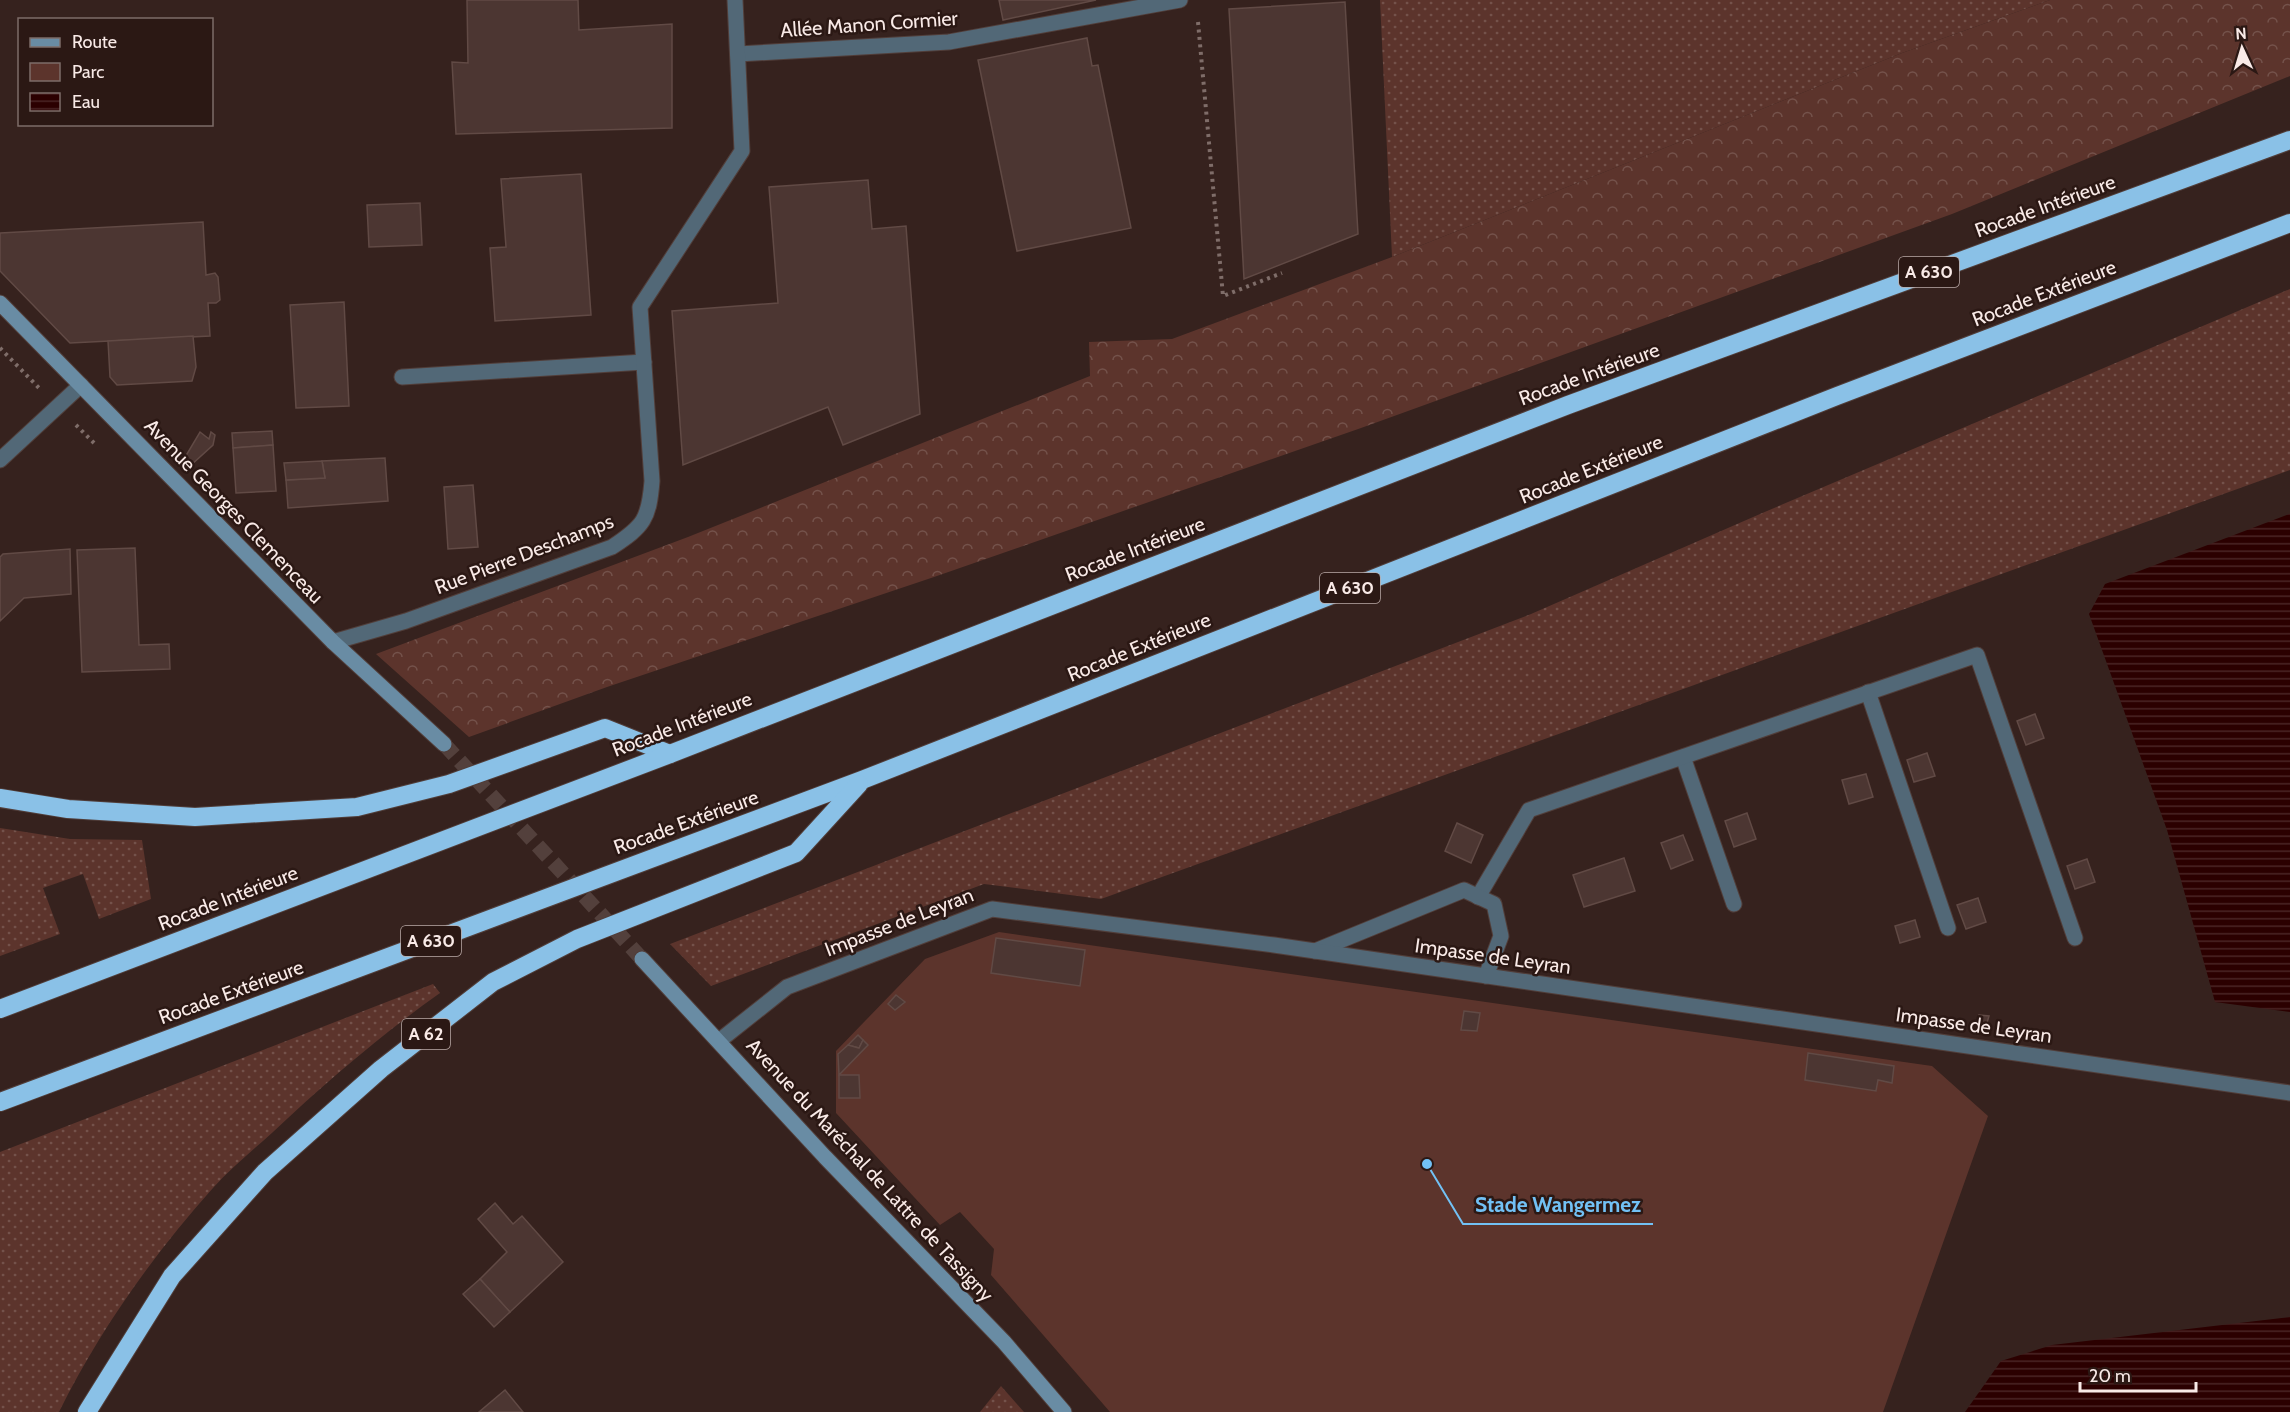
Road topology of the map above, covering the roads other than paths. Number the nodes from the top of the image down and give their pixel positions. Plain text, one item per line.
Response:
1 (735, 0) edge
2 (1180, 0) edge
3 (738, 54) junction
4 (2290, 140) edge
5 (2290, 223) edge
6 (0, 303) edge
7 (644, 362) junction
8 (402, 377) dead end
9 (81, 384) junction
10 (0, 460) edge
11 (333, 642) junction
12 (1868, 692) junction
13 (444, 744) tunnel mouth
14 (670, 754) junction
15 (1683, 756) junction
16 (862, 780) junction
17 (0, 798) edge
18 (1478, 897) junction
19 (1734, 904) dead end
20 (1948, 928) dead end
21 (2074, 938) dead end
22 (1315, 951) junction
23 (642, 959) tunnel mouth
24 (1486, 976) junction
25 (0, 1009) edge
26 (719, 1041) junction
27 (2290, 1093) edge
28 (0, 1102) edge
29 (87, 1412) edge
30 (1064, 1412) edge

1 - 3 street, Rue Pierre Deschamps
2 - 3 street, Allée Manon Cormier
3 - 7 street, Rue Pierre Deschamps
4 - 14 highway, Rocade Intérieure / A 630
5 - 16 highway, Rocade Extérieure / A 630
6 - 9 street, Avenue Georges Clemenceau
7 - 8 street
7 - 11 street, Rue Pierre Deschamps
9 - 10 street
9 - 11 street, Avenue Georges Clemenceau
11 - 13 street, Avenue Georges Clemenceau
12 - 15 street
12 - 20 street
12 - 21 street
14 - 17 highway
14 - 25 highway, Rocade Intérieure / A 630
15 - 18 street
15 - 19 street
16 - 28 highway, Rocade Extérieure / A 630
16 - 29 highway, A 62
18 - 22 street
18 - 24 street
22 - 24 street, Impasse de Leyran
22 - 26 street, Impasse de Leyran
23 - 26 street, Avenue du Maréchal de Lattre de Tassigny
24 - 27 street, Impasse de Leyran
26 - 30 street, Avenue du Maréchal de Lattre de Tassigny

